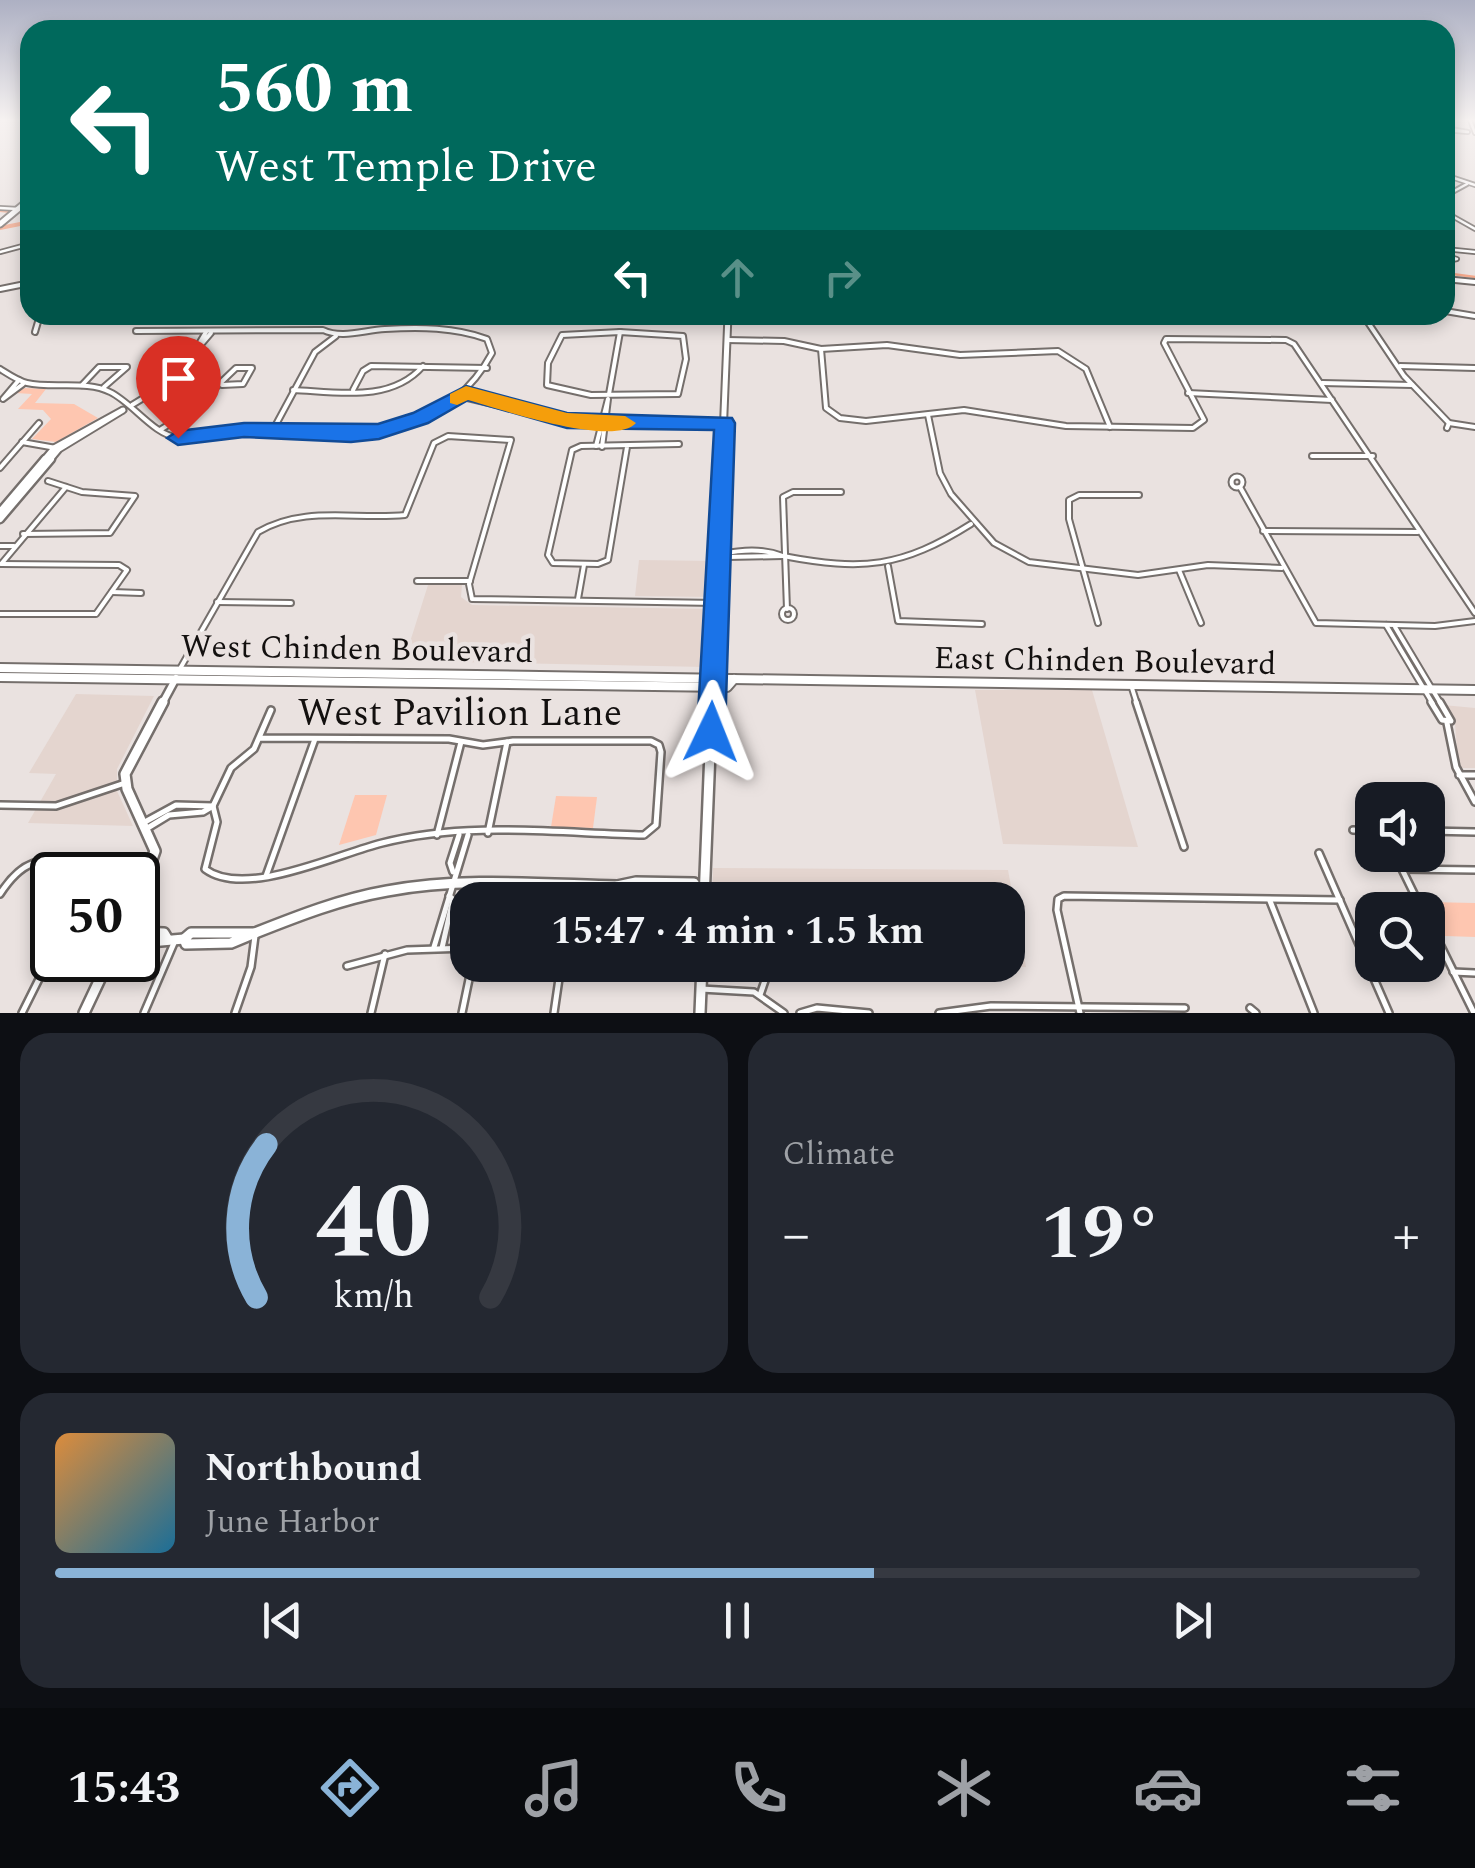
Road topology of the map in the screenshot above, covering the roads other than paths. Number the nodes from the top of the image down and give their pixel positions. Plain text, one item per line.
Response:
1 (1455, 178) edge
2 (1469, 182) junction
3 (1475, 184) edge
4 (1455, 190) edge
5 (0, 208) edge
6 (20, 208) joint
7 (0, 224) edge
8 (36, 325) edge
9 (728, 325) edge
10 (1370, 325) edge
11 (136, 331) dead end
12 (34, 332) dead end
13 (209, 332) junction
14 (620, 332) junction
15 (564, 334) joint
16 (336, 336) junction
17 (727, 340) junction
18 (821, 349) junction
19 (193, 354) joint
20 (423, 366) junction
21 (1397, 366) junction
22 (368, 367) joint
23 (487, 368) junction
24 (1475, 368) edge
25 (0, 369) edge
26 (22, 382) junction
27 (1320, 383) junction
28 (222, 384) junction
29 (82, 385) junction
30 (547, 385) joint
31 (1412, 385) junction
32 (102, 388) junction
33 (293, 390) junction
34 (354, 390) junction
35 (1188, 393) junction
36 (463, 395) junction
37 (608, 397) junction
38 (1, 400) edge
39 (1332, 400) junction
40 (127, 408) junction
41 (928, 414) junction
42 (604, 423) junction
43 (721, 423) junction
44 (39, 424) dead end
45 (1448, 426) joint
46 (1475, 426) edge
47 (1110, 427) junction
48 (160, 430) junction
49 (274, 430) junction
50 (22, 442) junction
51 (678, 444) dead end
52 (599, 446) junction
53 (627, 447) junction
54 (56, 448) junction
55 (1312, 456) dead end
56 (1373, 456) junction
57 (0, 468) edge
58 (48, 481) dead end
59 (66, 487) junction
60 (1240, 487) dead end
61 (841, 492) dead end
62 (1139, 495) dead end
63 (0, 512) edge
64 (0, 519) edge
65 (973, 523) junction
66 (1263, 531) junction
67 (1418, 532) junction
68 (23, 534) junction
69 (0, 549) edge
70 (12, 549) junction
71 (723, 554) junction
72 (784, 556) junction
73 (606, 562) joint
74 (1, 564) edge
75 (584, 564) junction
76 (888, 566) junction
77 (1282, 568) junction
78 (1179, 570) junction
79 (1083, 571) junction
80 (417, 581) dead end
81 (470, 582) junction
82 (112, 592) junction
83 (141, 592) dead end
84 (578, 601) junction
85 (217, 602) junction
86 (291, 603) dead end
87 (717, 603) junction
88 (787, 609) dead end
89 (1475, 613) edge
90 (0, 614) edge
91 (1475, 620) edge
92 (1098, 622) dead end
93 (1201, 622) dead end
94 (982, 624) dead end
95 (1386, 625) junction
96 (1394, 625) junction
97 (0, 668) edge
98 (177, 676) junction
99 (0, 677) edge
100 (713, 682) junction
101 (1130, 685) junction
102 (1424, 690) junction
103 (1436, 690) junction
104 (1475, 690) edge
105 (271, 710) dead end
106 (1447, 722) junction
107 (259, 738) junction
108 (315, 739) junction
109 (460, 742) junction
110 (507, 742) junction
111 (1459, 774) junction
112 (1475, 775) edge
113 (126, 783) junction
114 (1475, 802) edge
115 (0, 806) edge
116 (213, 806) junction
117 (144, 826) junction
118 (653, 831) joint
119 (1445, 832) edge
120 (1475, 832) edge
121 (488, 833) junction
122 (436, 835) junction
123 (459, 835) junction
124 (468, 835) junction
125 (1184, 847) dead end
126 (154, 852) edge
127 (1319, 853) dead end
128 (30, 861) edge
129 (205, 869) joint
130 (1445, 870) edge
131 (1475, 870) edge
132 (265, 878) junction
133 (453, 879) junction
134 (523, 882) edge
135 (700, 882) edge
136 (0, 894) edge
137 (449, 896) joint
138 (1269, 899) junction
139 (1340, 900) junction
140 (160, 933) edge
141 (255, 933) junction
142 (175, 939) junction
143 (160, 944) edge
144 (438, 948) junction
145 (450, 948) edge
146 (385, 954) junction
147 (1445, 955) edge
148 (347, 966) dead end
149 (1453, 972) junction
150 (1475, 972) edge
151 (37, 982) edge
152 (99, 982) edge
153 (468, 982) edge
154 (559, 982) edge
155 (701, 982) edge
156 (764, 982) edge
157 (701, 989) junction
158 (760, 995) junction
159 (1185, 1008) dead end
160 (1080, 1009) edge
161 (992, 1010) edge
162 (22, 1013) edge
163 (84, 1013) edge
164 (144, 1013) edge
165 (235, 1013) edge
166 (371, 1013) edge
167 (462, 1013) edge
168 (554, 1013) edge
169 (700, 1013) edge
170 (784, 1013) edge
171 (800, 1013) edge
172 (870, 1013) edge
173 (938, 1013) edge
174 (1314, 1013) edge
175 (1390, 1013) edge
176 (1474, 1013) edge

1 - 2 street
2 - 3 street
2 - 4 street
5 - 6 street
6 - 7 main road
8 - 12 street
9 - 17 street
10 - 21 street
11 - 13 street
13 - 16 street
13 - 19 street
14 - 15 street
14 - 37 street
14 - 37 street
15 - 30 street
16 - 23 street
16 - 33 street
17 - 18 street
17 - 43 street
18 - 41 street
18 - 47 street
19 - 40 street
20 - 22 street
20 - 23 street
20 - 34 street
21 - 24 street
21 - 31 street
22 - 34 street
23 - 36 street
25 - 26 street
26 - 29 street
26 - 38 street
27 - 31 street
27 - 35 street
27 - 39 street
28 - 28 street
28 - 48 street
29 - 32 street
29 - 32 street
30 - 37 street
31 - 45 street
32 - 40 street
33 - 34 street
33 - 49 street
35 - 39 street
35 - 47 street
36 - 42 street
36 - 49 street
37 - 42 street
39 - 56 street
40 - 48 street
40 - 54 street
41 - 47 street
41 - 65 street
42 - 43 street
42 - 52 street
43 - 71 street
44 - 50 street
45 - 46 street
48 - 49 street
50 - 54 street
50 - 57 street
51 - 53 street
52 - 53 street
52 - 75 street
53 - 73 street
54 - 63 street
54 - 64 street
55 - 56 street
56 - 67 street
58 - 59 street
59 - 68 street
59 - 68 street
60 - 66 street
61 - 72 street
62 - 79 street
65 - 76 street
65 - 79 street
66 - 67 street
66 - 77 street
67 - 89 street
68 - 70 street
69 - 70 street
70 - 74 street
71 - 72 street
71 - 87 street
72 - 76 street
72 - 88 street
73 - 75 street
74 - 82 street
75 - 84 street
76 - 94 street
77 - 78 street
77 - 95 street
78 - 79 street
78 - 93 street
79 - 92 street
80 - 81 street
81 - 84 street
81 - 85 street
82 - 83 street
82 - 90 street
84 - 87 street
85 - 86 street
85 - 98 street
87 - 100 street
91 - 96 street
95 - 96 street
95 - 102 street
96 - 103 street
97 - 98 main road, West Chinden Boulevard
98 - 99 main road, West Chinden Boulevard
98 - 100 main road, West Chinden Boulevard
98 - 113 street
100 - 101 main road, East Chinden Boulevard
100 - 135 street
101 - 102 main road, East Chinden Boulevard
101 - 125 street
102 - 103 main road, East Chinden Boulevard
102 - 106 street
103 - 104 main road, East Chinden Boulevard
103 - 106 street
105 - 107 street
106 - 111 street
107 - 108 street, West Pavilion Lane
107 - 116 street
108 - 109 street, West Pavilion Lane
108 - 132 street
109 - 110 street, West Pavilion Lane
109 - 122 street
110 - 118 street, West Pavilion Lane
110 - 121 street
111 - 112 street
111 - 114 street
113 - 115 street
113 - 117 street
116 - 117 street
116 - 129 street
117 - 126 street
118 - 121 street
119 - 120 street
121 - 124 street
122 - 123 street
122 - 132 street
123 - 124 street
123 - 133 street
124 - 133 street
127 - 139 street
128 - 136 street
129 - 132 street
130 - 131 street
133 - 134 street
133 - 137 street
133 - 141 street
137 - 144 street
138 - 139 street
138 - 160 street
138 - 174 street
139 - 175 street
140 - 142 street
141 - 142 street
141 - 165 street
142 - 143 street
142 - 164 street
144 - 145 street
144 - 146 street
146 - 148 street
146 - 166 street
147 - 149 street
149 - 150 street
149 - 176 street
151 - 162 street
152 - 163 street
153 - 167 street
154 - 168 street
155 - 157 street
156 - 158 street
157 - 158 street
157 - 169 street
158 - 170 street
159 - 160 street
160 - 161 street
161 - 173 street
171 - 172 street

